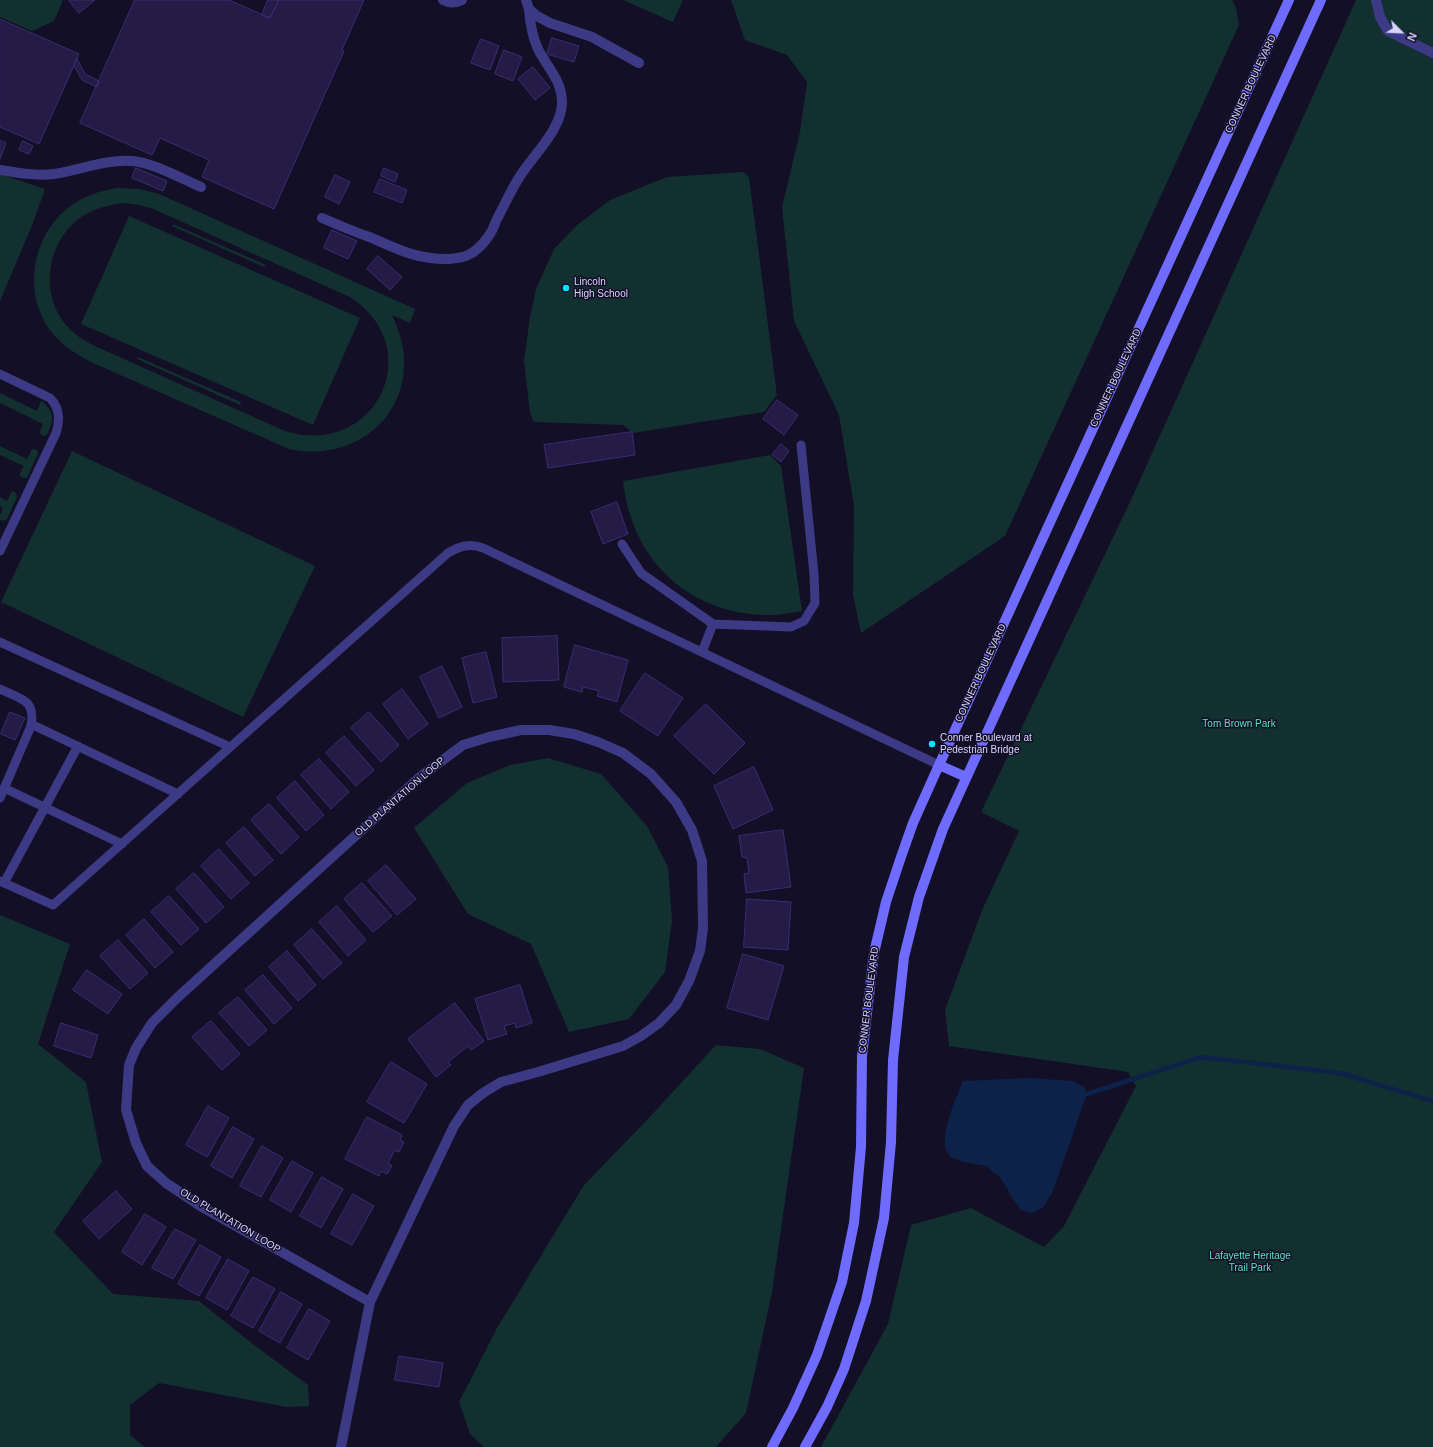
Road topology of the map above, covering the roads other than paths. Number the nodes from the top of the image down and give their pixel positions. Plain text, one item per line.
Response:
1 (443, 0) edge
2 (462, 0) edge
3 (1289, 0) edge
4 (1321, 0) edge
5 (1376, 0) edge
6 (527, 4) edge
7 (1433, 53) edge
8 (639, 63) dead end
9 (0, 170) edge
10 (201, 187) dead end
11 (322, 218) dead end
12 (0, 374) edge
13 (801, 444) dead end
14 (622, 544) dead end
15 (0, 551) edge
16 (713, 624) junction
17 (0, 642) edge
18 (702, 652) junction
19 (0, 690) edge
20 (31, 724) junction
21 (78, 746) junction
22 (230, 747) junction
23 (938, 765) junction
24 (966, 777) junction
25 (4, 788) junction
26 (178, 794) junction
27 (0, 798) edge
28 (45, 807) junction
29 (122, 844) junction
30 (2, 882) edge
31 (370, 1302) junction
32 (341, 1447) edge
33 (772, 1447) edge
34 (805, 1447) edge

1 - 2 street
3 - 23 main road, CONNER BOULEVARD
4 - 24 main road
5 - 7 street
6 - 8 street
6 - 11 street
9 - 10 street
12 - 15 lane
13 - 16 lane
14 - 16 lane
16 - 18 lane
17 - 22 lane
18 - 22 lane
18 - 23 lane
19 - 20 lane
20 - 21 lane
20 - 25 lane
21 - 26 lane
21 - 28 lane
22 - 26 lane
23 - 24 main road
23 - 33 main road, CONNER BOULEVARD
24 - 34 main road
25 - 27 lane
25 - 28 lane
26 - 29 lane
28 - 29 lane
28 - 30 lane
29 - 30 lane
31 - 31 street, OLD PLANTATION LOOP
31 - 32 street, OLD PLANTATION LOOP

